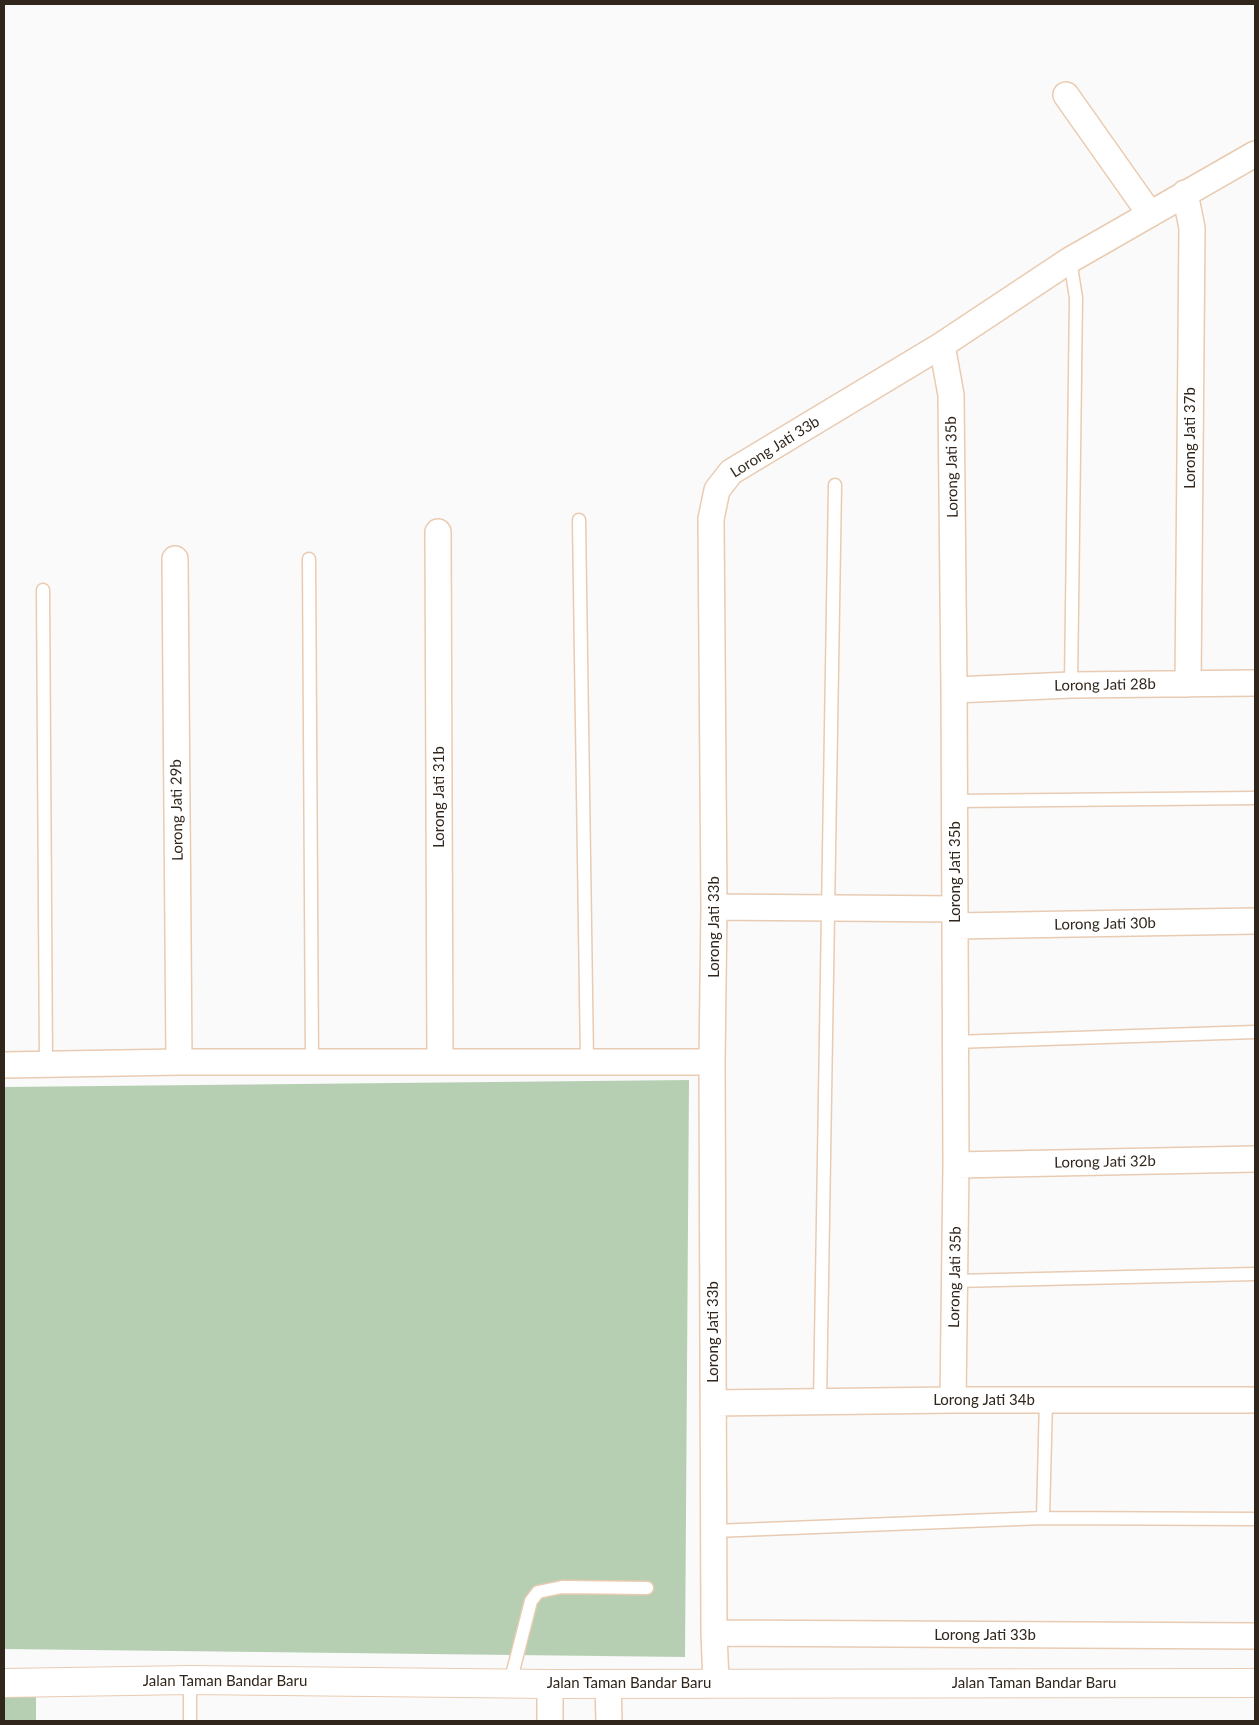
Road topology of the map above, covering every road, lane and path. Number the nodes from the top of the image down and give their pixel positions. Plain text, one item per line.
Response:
1 (1066, 95) dead end
2 (1255, 154) edge
3 (1185, 193) junction
4 (1150, 214) junction
5 (1070, 260) junction
6 (942, 345) junction
7 (835, 485) dead end
8 (578, 520) dead end
9 (438, 532) dead end
10 (175, 559) dead end
11 (309, 559) dead end
12 (43, 590) dead end
13 (1255, 683) edge
14 (1188, 684) junction
15 (1071, 685) junction
16 (954, 690) junction
17 (1255, 798) edge
18 (955, 801) junction
19 (714, 906) junction
20 (827, 907) junction
21 (955, 918) junction
22 (1255, 921) edge
23 (1255, 1032) edge
24 (954, 1042) junction
25 (440, 1061) junction
26 (586, 1061) junction
27 (179, 1062) junction
28 (312, 1062) junction
29 (712, 1062) junction
30 (46, 1064) junction
31 (4, 1065) edge
32 (1255, 1159) edge
33 (956, 1166) junction
34 (1255, 1274) edge
35 (955, 1281) junction
36 (953, 1400) junction
37 (1046, 1400) junction
38 (1255, 1400) edge
39 (820, 1402) junction
40 (713, 1403) junction
41 (1043, 1518) junction
42 (1255, 1519) edge
43 (714, 1531) junction
44 (647, 1588) dead end
45 (714, 1633) junction
46 (1255, 1636) edge
47 (190, 1680) junction
48 (716, 1682) junction
49 (4, 1683) edge
50 (510, 1683) junction
51 (608, 1683) junction
52 (1255, 1683) edge
53 (550, 1684) junction
54 (190, 1721) edge
55 (550, 1721) edge
56 (609, 1721) edge

1 - 4 street
2 - 3 street, Lorong Jati 33b
3 - 4 street, Lorong Jati 33b
3 - 14 street, Lorong Jati 37b
4 - 5 street, Lorong Jati 33b
5 - 6 street, Lorong Jati 33b
5 - 15 lane
6 - 16 street, Lorong Jati 35b
6 - 19 street, Lorong Jati 33b
7 - 20 lane
8 - 26 lane
9 - 25 street, Lorong Jati 31b
10 - 27 street, Lorong Jati 29b
11 - 28 lane
12 - 30 lane
13 - 14 street, Lorong Jati 28b
14 - 15 street, Lorong Jati 28b
15 - 16 street, Lorong Jati 28b
16 - 18 street, Lorong Jati 35b
17 - 18 lane
18 - 21 street, Lorong Jati 35b
19 - 20 street, Lorong Jati 30b
19 - 29 street, Lorong Jati 33b
20 - 21 street, Lorong Jati 30b
20 - 39 lane
21 - 22 street, Lorong Jati 30b
21 - 24 street, Lorong Jati 35b
23 - 24 lane
24 - 33 street, Lorong Jati 35b
25 - 26 street
25 - 28 street
26 - 29 street
27 - 28 street
27 - 30 street
29 - 40 street, Lorong Jati 33b
30 - 31 street
32 - 33 street, Lorong Jati 32b
33 - 35 street, Lorong Jati 35b
34 - 35 lane
35 - 36 street, Lorong Jati 35b
36 - 37 street, Lorong Jati 34b
36 - 39 street, Lorong Jati 34b
37 - 38 street, Lorong Jati 34b
37 - 41 lane
39 - 40 street, Lorong Jati 34b
40 - 43 street, Lorong Jati 33b
41 - 42 lane
41 - 43 lane
43 - 45 street, Lorong Jati 33b
44 - 50 lane
45 - 46 street, Lorong Jati 33b
45 - 48 street, Lorong Jati 33b
47 - 49 street, Jalan Taman Bandar Baru
47 - 50 street, Jalan Taman Bandar Baru
47 - 54 lane
48 - 51 street, Jalan Taman Bandar Baru
48 - 52 street, Jalan Taman Bandar Baru
50 - 53 street, Jalan Taman Bandar Baru
51 - 53 street, Jalan Taman Bandar Baru
51 - 56 street
53 - 55 street

